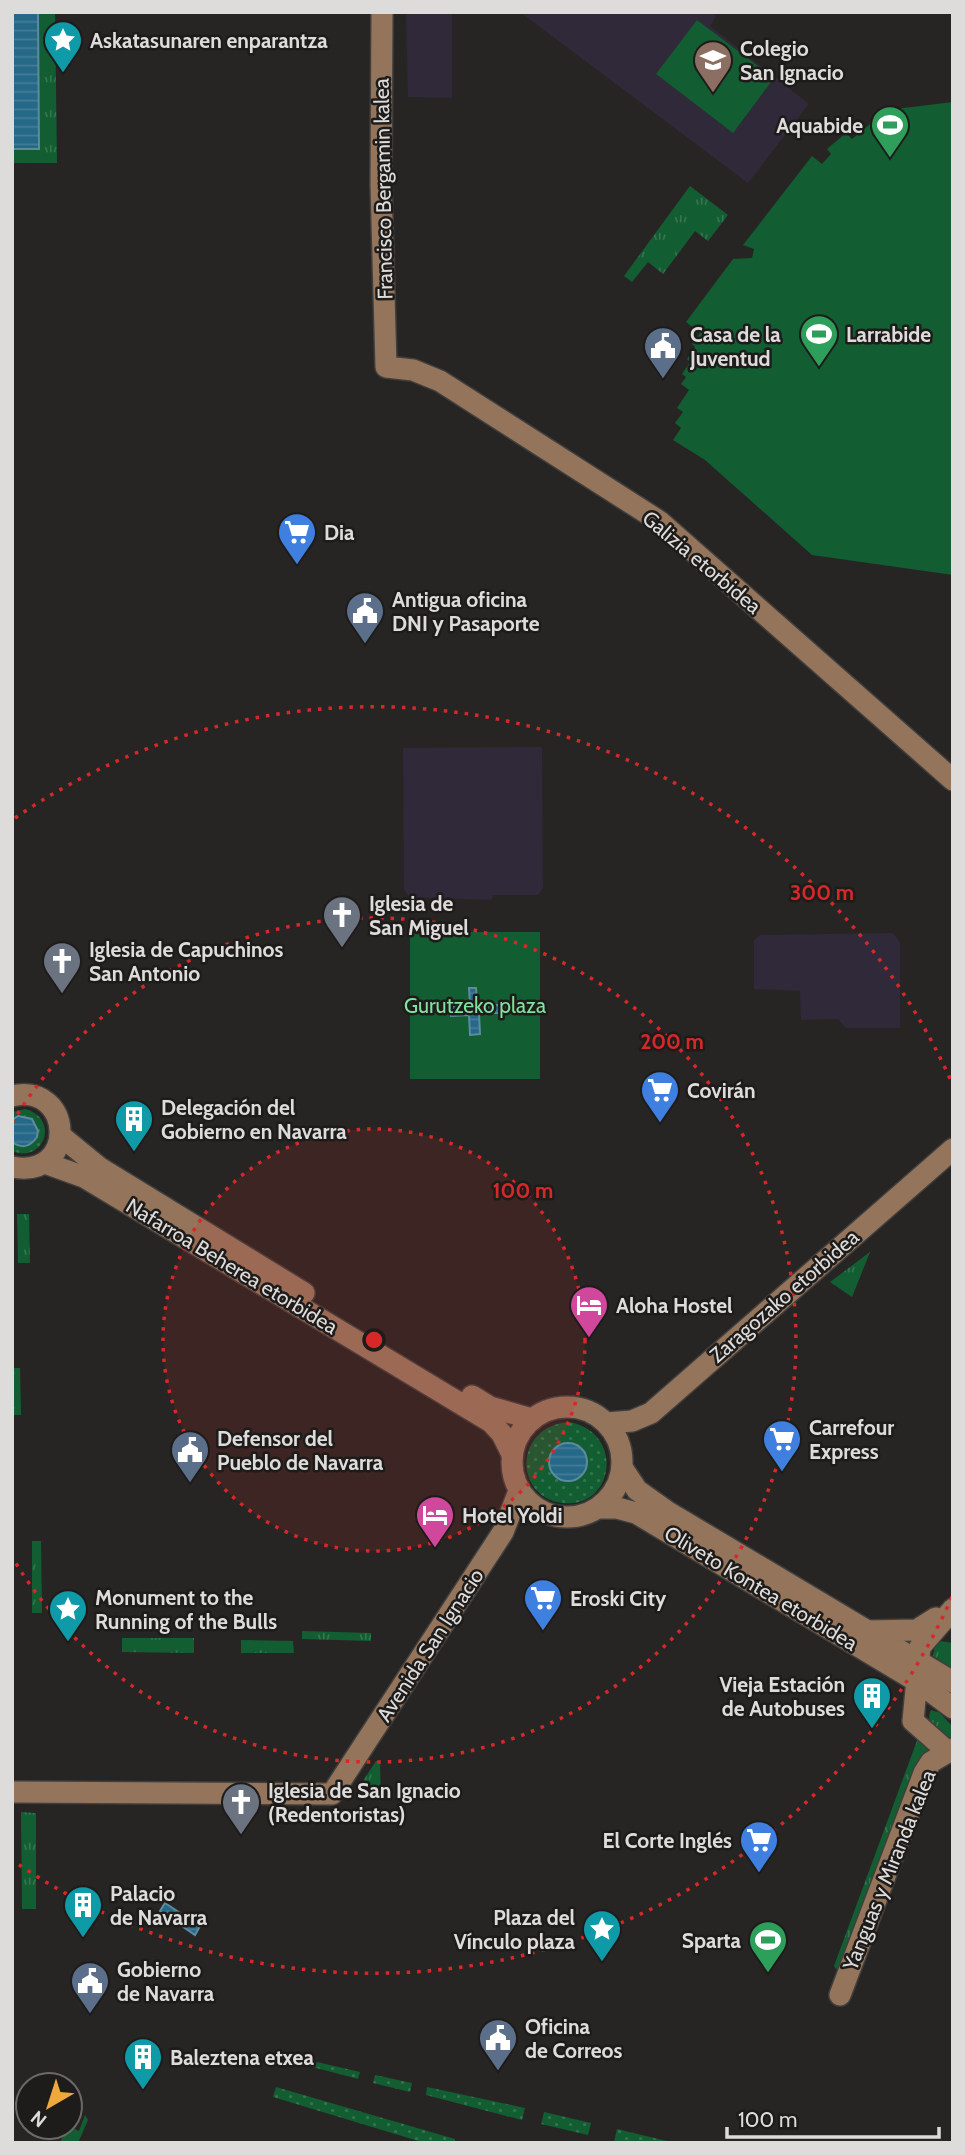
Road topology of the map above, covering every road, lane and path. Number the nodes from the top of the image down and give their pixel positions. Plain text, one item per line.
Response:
1 (382, 12) edge
2 (386, 367) joint
3 (953, 780) edge
4 (12, 1096) edge
5 (61, 1136) junction
6 (953, 1149) edge
7 (45, 1163) junction
8 (12, 1167) edge
9 (651, 1413) junction
10 (531, 1419) junction
11 (607, 1423) junction
12 (621, 1447) junction
13 (512, 1454) junction
14 (623, 1469) junction
15 (519, 1491) junction
16 (599, 1508) junction
17 (953, 1608) edge
18 (865, 1631) junction
19 (945, 1631) edge
20 (918, 1672) junction
21 (953, 1682) edge
22 (953, 1708) edge
23 (950, 1750) edge
24 (12, 1792) edge
25 (840, 1996) dead end

1 - 2 main road, Francisco Bergamin kalea
2 - 3 main road, Galizia etorbidea
4 - 5 main road
5 - 7 main road
5 - 10 main road, Nafarroa Beherea etorbidea
6 - 9 main road, Zaragozako etorbidea
7 - 8 main road
7 - 13 main road, Nafarroa Beherea etorbidea
9 - 11 main road, Zaragozako etorbidea
9 - 12 main road
10 - 11 main road
10 - 13 main road
11 - 12 main road
12 - 14 main road
13 - 15 main road
14 - 16 main road
14 - 18 main road, Oliveto Kontea etorbidea
15 - 16 main road
15 - 24 main road, Avenida San Ignacio
16 - 20 main road, Oliveto Kontea etorbidea
17 - 18 main road
17 - 19 main road
18 - 20 main road, Oliveto Kontea etorbidea
19 - 20 main road
20 - 21 main road
20 - 22 main road
20 - 23 main road
23 - 25 main road, Yanguas y Miranda kalea

